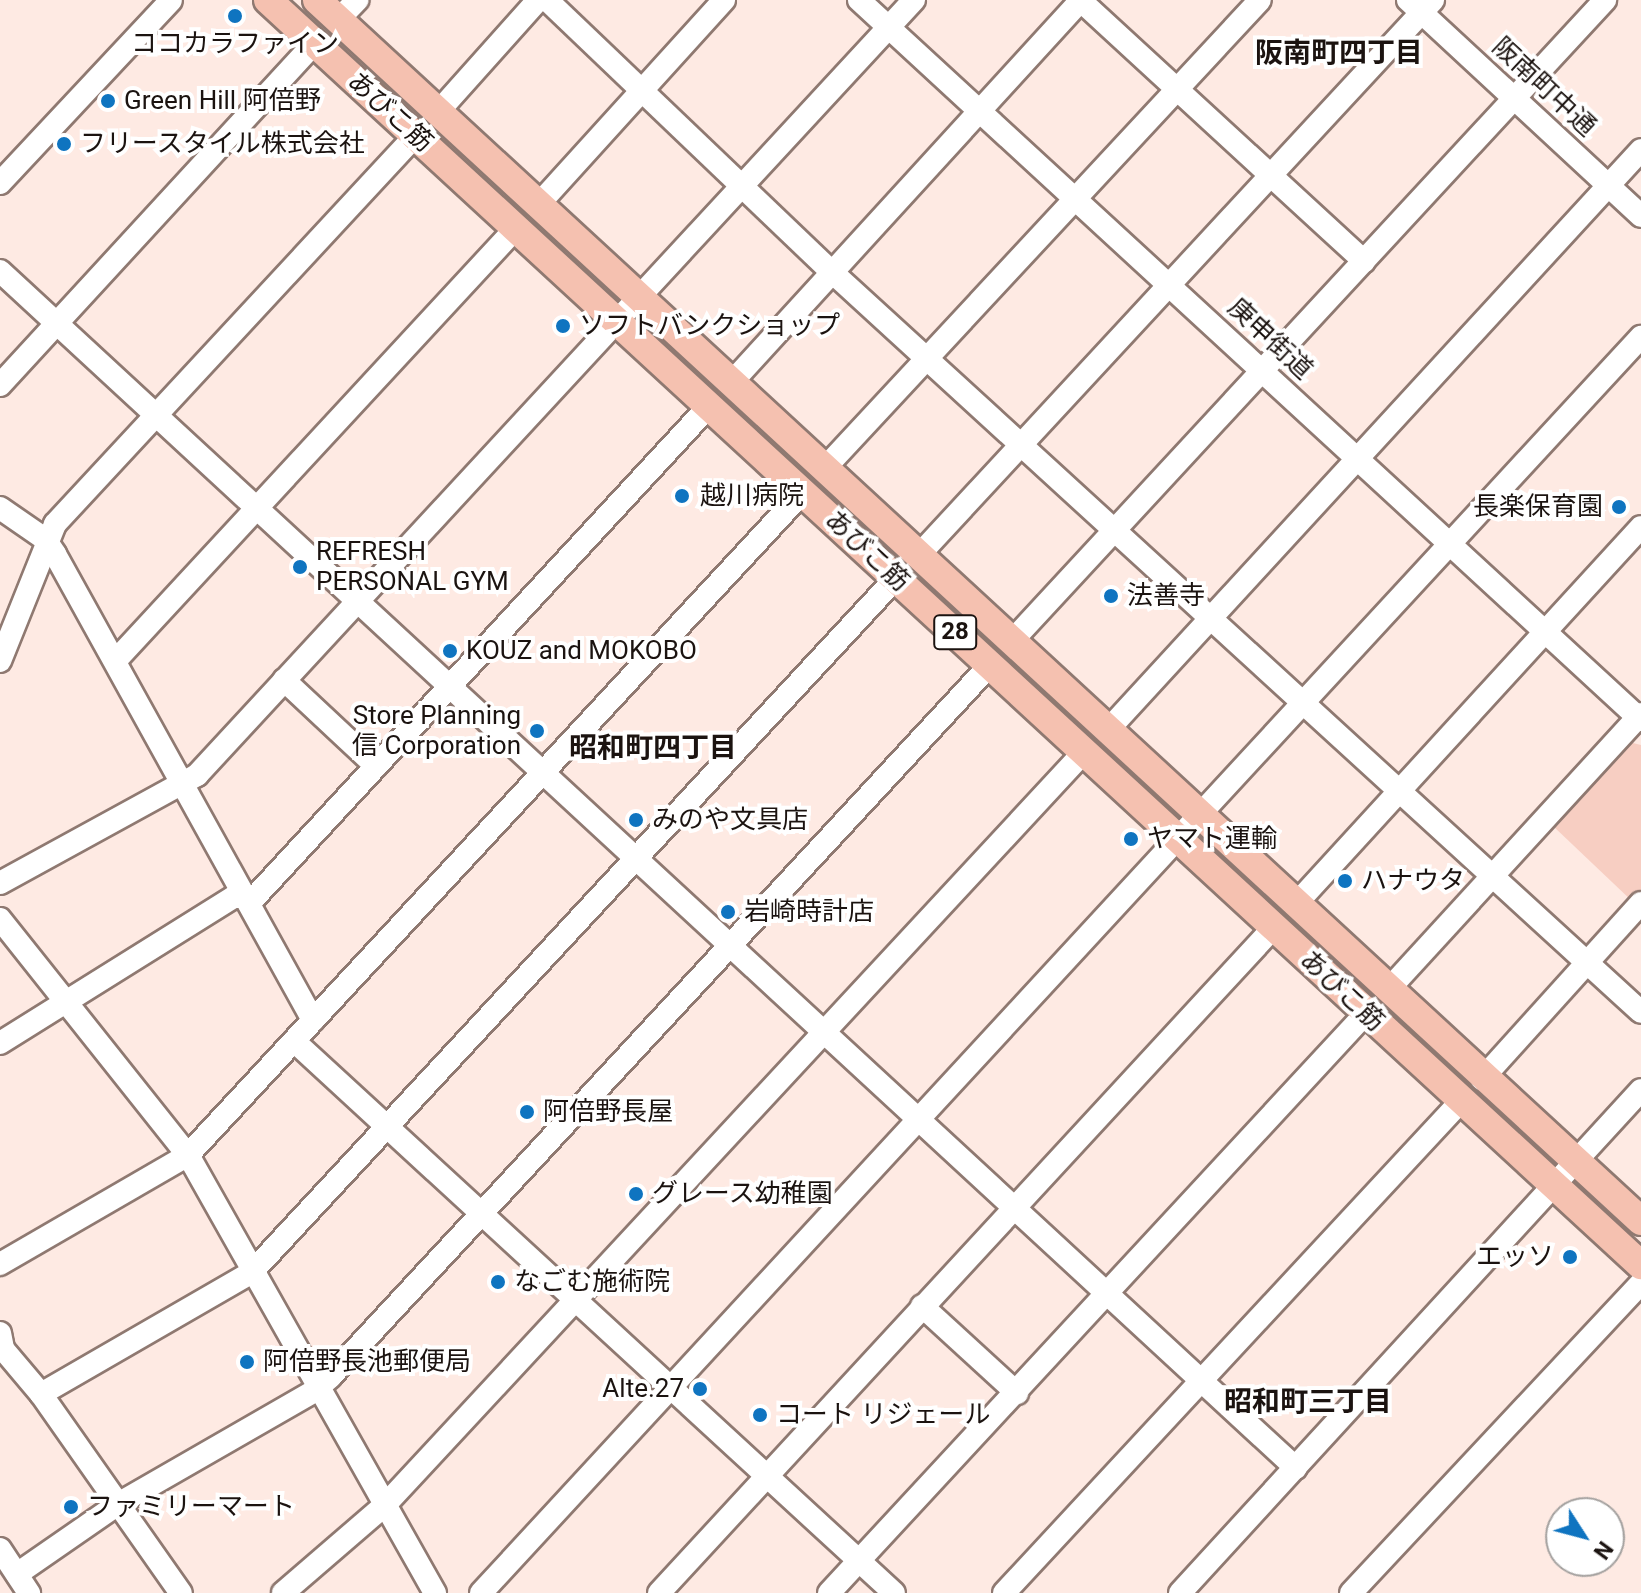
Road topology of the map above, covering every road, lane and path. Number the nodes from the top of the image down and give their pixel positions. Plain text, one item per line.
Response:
1 (171, 0) edge
2 (268, 0) edge
3 (317, 0) edge
4 (538, 0) edge
5 (547, 0) edge
6 (724, 0) edge
7 (859, 0) edge
8 (914, 0) edge
9 (1081, 0) edge
10 (1260, 0) edge
11 (1605, 0) edge
12 (1421, 4) edge
13 (348, 10) edge
14 (888, 27) junction
15 (314, 44) junction
16 (642, 88) junction
17 (1177, 89) junction
18 (1514, 98) junction
19 (980, 110) junction
20 (438, 112) junction
21 (416, 135) junction
22 (1641, 150) edge
23 (1271, 175) junction
24 (742, 181) junction
25 (0, 183) edge
26 (1608, 186) junction
27 (1075, 196) junction
28 (538, 205) junction
29 (1641, 216) edge
30 (515, 229) junction
31 (1364, 261) junction
32 (0, 271) edge
33 (832, 272) junction
34 (1169, 285) junction
35 (637, 296) junction
36 (616, 319) junction
37 (56, 323) junction
38 (1641, 337) edge
39 (927, 359) junction
40 (1262, 369) junction
41 (732, 382) junction
42 (0, 385) edge
43 (710, 405) junction
44 (156, 416) junction
45 (1021, 445) junction
46 (1357, 460) junction
47 (824, 469) junction
48 (803, 492) junction
49 (255, 507) junction
50 (0, 508) edge
51 (1641, 527) edge
52 (1115, 531) junction
53 (45, 539) junction
54 (1451, 545) junction
55 (918, 556) junction
56 (896, 578) junction
57 (358, 602) junction
58 (1210, 618) junction
59 (1543, 630) junction
60 (1011, 642) junction
61 (117, 659) junction
62 (0, 661) edge
63 (991, 664) junction
64 (284, 680) junction
65 (449, 685) junction
66 (1304, 704) junction
67 (1640, 717) edge
68 (1107, 731) junction
69 (1084, 752) junction
70 (376, 766) junction
71 (542, 771) junction
72 (184, 782) junction
73 (1398, 790) junction
74 (1200, 817) junction
75 (1181, 838) junction
76 (637, 858) junction
77 (1492, 876) junction
78 (0, 883) edge
79 (246, 896) junction
80 (1641, 903) edge
81 (1295, 905) junction
82 (0, 919) edge
83 (1274, 927) junction
84 (730, 945) junction
85 (1586, 962) junction
86 (1388, 990) junction
87 (64, 1000) junction
88 (1641, 1012) edge
89 (1366, 1013) junction
90 (313, 1020) junction
91 (822, 1031) junction
92 (294, 1041) junction
93 (0, 1043) edge
94 (1482, 1079) junction
95 (1641, 1090) edge
96 (1461, 1101) junction
97 (920, 1120) junction
98 (389, 1127) junction
99 (188, 1155) junction
100 (1576, 1163) junction
101 (1554, 1187) junction
102 (1015, 1208) junction
103 (481, 1213) junction
104 (1641, 1221) edge
105 (0, 1264) edge
106 (1641, 1265) edge
107 (252, 1272) junction
108 (1641, 1283) edge
109 (1106, 1294) junction
110 (575, 1300) junction
111 (922, 1306) junction
112 (1, 1344) edge
113 (1202, 1381) junction
114 (320, 1386) junction
115 (670, 1388) junction
116 (1017, 1393) junction
117 (41, 1394) junction
118 (1296, 1468) junction
119 (768, 1476) junction
120 (118, 1504) junction
121 (385, 1505) junction
122 (0, 1549) edge
123 (859, 1561) junction
124 (17, 1574) junction
125 (29, 1593) edge
126 (181, 1593) edge
127 (283, 1593) edge
128 (435, 1593) edge
129 (481, 1593) edge
130 (659, 1593) edge
131 (829, 1593) edge
132 (894, 1593) edge
133 (1004, 1593) edge
134 (1180, 1593) edge
135 (1351, 1593) edge

1 - 25 street
2 - 15 main road, あびこ筋 / 28
3 - 13 main road, あびこ筋 / 28
4 - 20 street
5 - 16 street
6 - 16 street
7 - 14 street, 庚申街道
8 - 14 street
9 - 17 street
9 - 19 street
10 - 17 street
11 - 18 street
12 - 18 street, 阪南町中通
12 - 23 street
13 - 20 main road, あびこ筋 / 28
14 - 19 street, 庚申街道
14 - 24 street
15 - 21 main road, あびこ筋 / 28
15 - 37 street
16 - 24 street
16 - 28 street
17 - 23 street
17 - 27 street
18 - 26 street, 阪南町中通
18 - 31 street
19 - 27 street, 庚申街道
19 - 33 street
20 - 28 main road, あびこ筋 / 28
21 - 30 main road, あびこ筋 / 28
21 - 44 street
22 - 26 street
23 - 31 street
23 - 34 street
24 - 33 street
24 - 35 street
26 - 29 street, 阪南町中通
26 - 46 street
27 - 34 street, 庚申街道
27 - 39 street
28 - 35 main road, あびこ筋 / 28
30 - 36 main road, あびこ筋 / 28
30 - 49 street
31 - 40 street
32 - 37 street
33 - 39 street
33 - 41 street
34 - 40 street, 庚申街道
34 - 45 street
35 - 36 street
35 - 41 main road, あびこ筋 / 28
36 - 43 main road, あびこ筋 / 28
36 - 57 street
37 - 42 street
37 - 44 street
38 - 54 street
39 - 45 street
39 - 47 street
40 - 46 street, 庚申街道
40 - 52 street
41 - 47 main road, あびこ筋 / 28
43 - 48 main road, あびこ筋 / 28
43 - 65 street
44 - 49 street
44 - 53 street
45 - 52 street
45 - 55 street
46 - 54 street, 庚申街道
46 - 58 street
47 - 55 main road, あびこ筋 / 28
48 - 56 main road, あびこ筋 / 28
48 - 71 street
49 - 57 street
49 - 61 street
50 - 53 street
51 - 59 street
52 - 58 street
52 - 60 street
53 - 61 street
53 - 62 street
54 - 59 street, 庚申街道
54 - 66 street
55 - 60 main road, あびこ筋 / 28
56 - 63 main road, あびこ筋 / 28
56 - 76 street
57 - 64 street
57 - 65 street
58 - 66 street
58 - 68 street
59 - 67 street, 庚申街道
59 - 73 street
60 - 68 main road, あびこ筋 / 28
61 - 72 street
63 - 69 main road, あびこ筋 / 28
63 - 84 street
64 - 70 street
64 - 72 street
65 - 70 street
65 - 71 street
66 - 73 street
66 - 74 street
67 - 77 street
68 - 74 main road, あびこ筋 / 28
69 - 75 main road, あびこ筋 / 28
69 - 91 street
70 - 79 street
71 - 76 street
71 - 90 street
72 - 78 street
72 - 79 street
73 - 77 street
73 - 81 street
74 - 75 street
74 - 81 main road, あびこ筋 / 28
75 - 83 main road, あびこ筋 / 28
75 - 97 street
76 - 84 street
76 - 98 street
77 - 85 street
77 - 86 street
79 - 87 street
79 - 90 street
80 - 85 street
81 - 86 main road, あびこ筋 / 28
82 - 87 street
83 - 89 main road, あびこ筋 / 28
83 - 102 street
84 - 91 street
84 - 103 street
85 - 88 street
85 - 94 street
86 - 94 main road, あびこ筋 / 28
87 - 93 street
87 - 99 street
89 - 96 main road, あびこ筋 / 28
89 - 109 street
90 - 92 street
91 - 97 street
91 - 110 street
92 - 98 street
92 - 99 street
94 - 100 main road, あびこ筋 / 28
95 - 100 street
96 - 101 main road, あびこ筋 / 28
96 - 113 street
97 - 102 street
97 - 115 street
98 - 103 street
98 - 107 street
99 - 105 street
99 - 107 street
100 - 101 street
100 - 104 main road, あびこ筋 / 28
101 - 106 main road, あびこ筋 / 28
101 - 118 street
102 - 109 street
102 - 111 street
103 - 110 street
103 - 114 street
107 - 114 street
107 - 117 street
108 - 135 street
109 - 113 street
109 - 116 street
110 - 115 street
110 - 121 street
111 - 116 street
111 - 119 street
112 - 117 street
113 - 118 street
113 - 133 street
114 - 120 street
114 - 121 street
115 - 119 street
115 - 129 street
116 - 123 street
117 - 120 street
118 - 134 street
119 - 123 street
119 - 130 street
120 - 124 street
120 - 126 street
121 - 127 street
121 - 128 street
122 - 124 street
123 - 131 street
123 - 132 street
124 - 125 street

